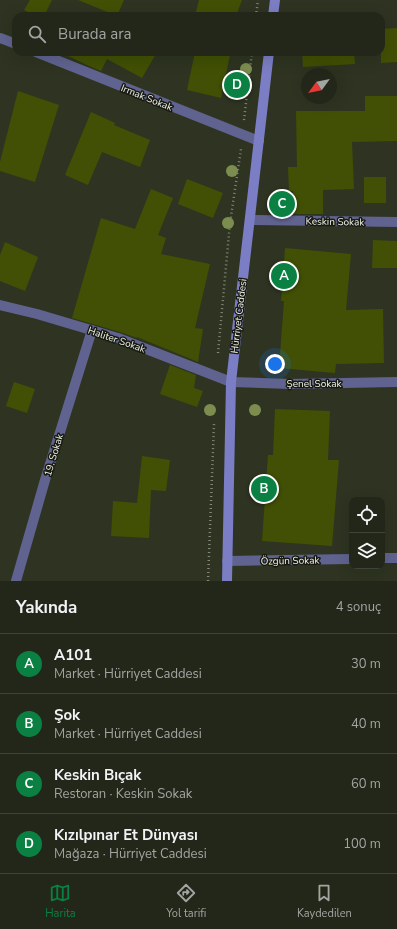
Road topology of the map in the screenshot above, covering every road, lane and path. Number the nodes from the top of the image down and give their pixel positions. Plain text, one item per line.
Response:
1 (258, 0) edge
2 (275, 0) edge
3 (256, 12) edge
4 (274, 12) edge
5 (0, 38) edge
6 (12, 42) edge
7 (46, 56) edge
8 (269, 56) edge
9 (259, 141) junction
10 (250, 220) junction
11 (397, 222) edge
12 (0, 305) edge
13 (92, 330) junction
14 (231, 382) junction
15 (397, 382) edge
16 (385, 558) edge
17 (397, 558) edge
18 (349, 559) edge
19 (227, 561) junction
20 (16, 581) edge
21 (227, 581) edge

1 - 3 path
2 - 4 main road
5 - 6 street
7 - 9 street, Irmak Sokak
8 - 9 main road, Hürriyet Caddesi
9 - 10 main road, Hürriyet Caddesi
10 - 11 street, Keskin Sokak
10 - 14 main road, Hürriyet Caddesi
12 - 13 street, Haliter Sokak
13 - 14 street, Haliter Sokak
13 - 20 street, 19. Sokak
14 - 15 street, Şenel Sokak
14 - 19 main road, Hürriyet Caddesi
16 - 17 street
18 - 19 street, Özgün Sokak
19 - 21 main road, Hürriyet Caddesi

